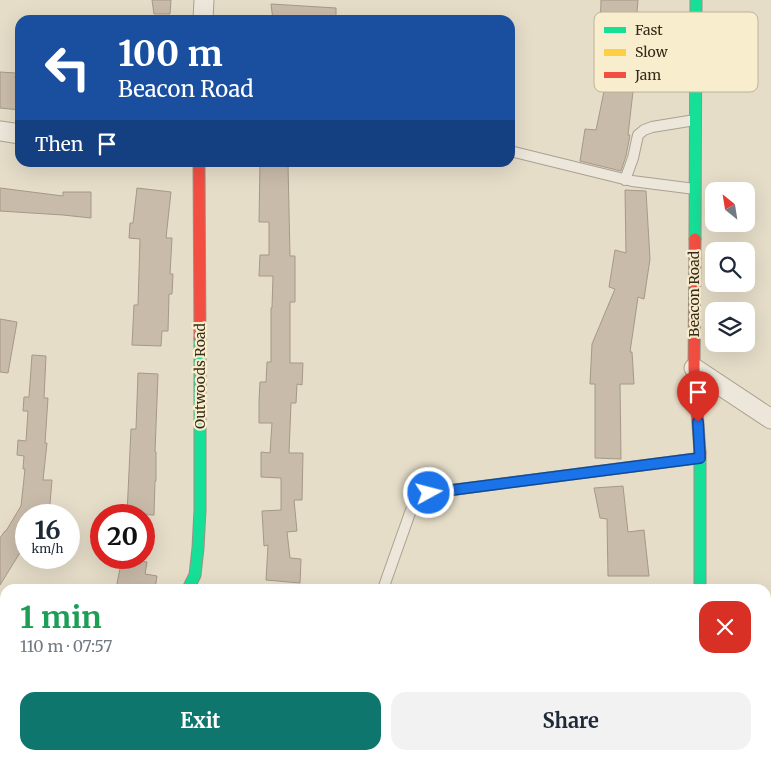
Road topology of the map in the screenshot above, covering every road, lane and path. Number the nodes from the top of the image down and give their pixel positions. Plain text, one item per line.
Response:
1 (204, 0) edge
2 (203, 15) edge
3 (695, 92) edge
4 (695, 120) junction
5 (0, 131) edge
6 (15, 133) edge
7 (515, 153) edge
8 (199, 167) edge
9 (625, 180) junction
10 (694, 190) junction
11 (694, 368) junction
12 (771, 420) edge
13 (700, 458) junction
14 (190, 584) edge
15 (385, 584) edge
16 (700, 584) edge

1 - 2 street
3 - 4 street, Beacon Road
4 - 9 lane
4 - 10 street, Beacon Road
5 - 6 street
7 - 9 lane
8 - 14 street, Outwoods Road
9 - 10 lane
10 - 11 street, Beacon Road
11 - 12 street
11 - 13 street, Beacon Road
13 - 15 lane
13 - 16 street, Beacon Road

